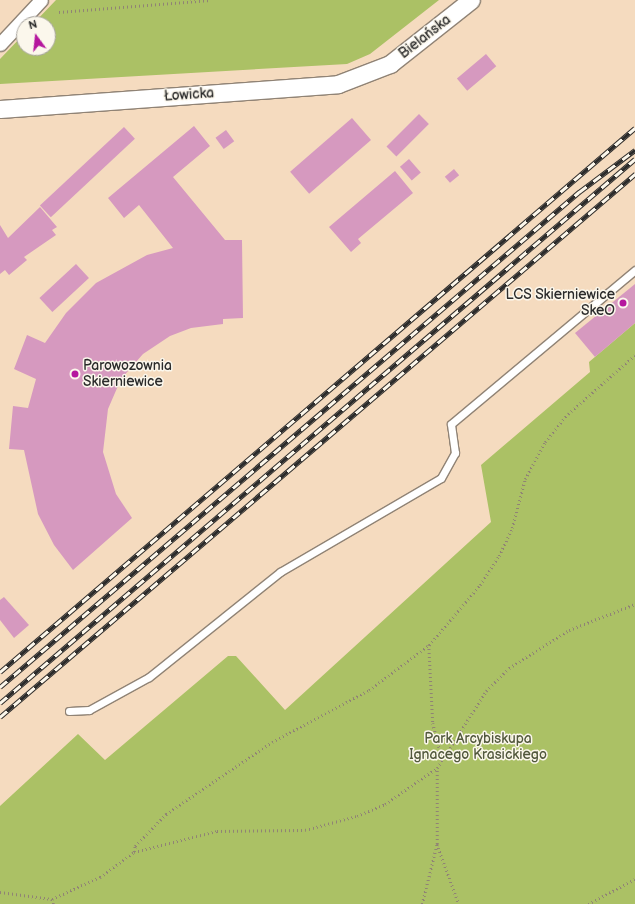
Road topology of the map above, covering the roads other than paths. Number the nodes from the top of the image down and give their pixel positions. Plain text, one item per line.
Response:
1 (41, 0) edge
2 (471, 0) edge
3 (0, 44) edge
4 (377, 72) joint
5 (0, 109) edge
6 (635, 270) edge
7 (69, 711) dead end

1 - 3 street
2 - 4 street, Bielańska
4 - 5 street, Łowicka
6 - 7 lane

